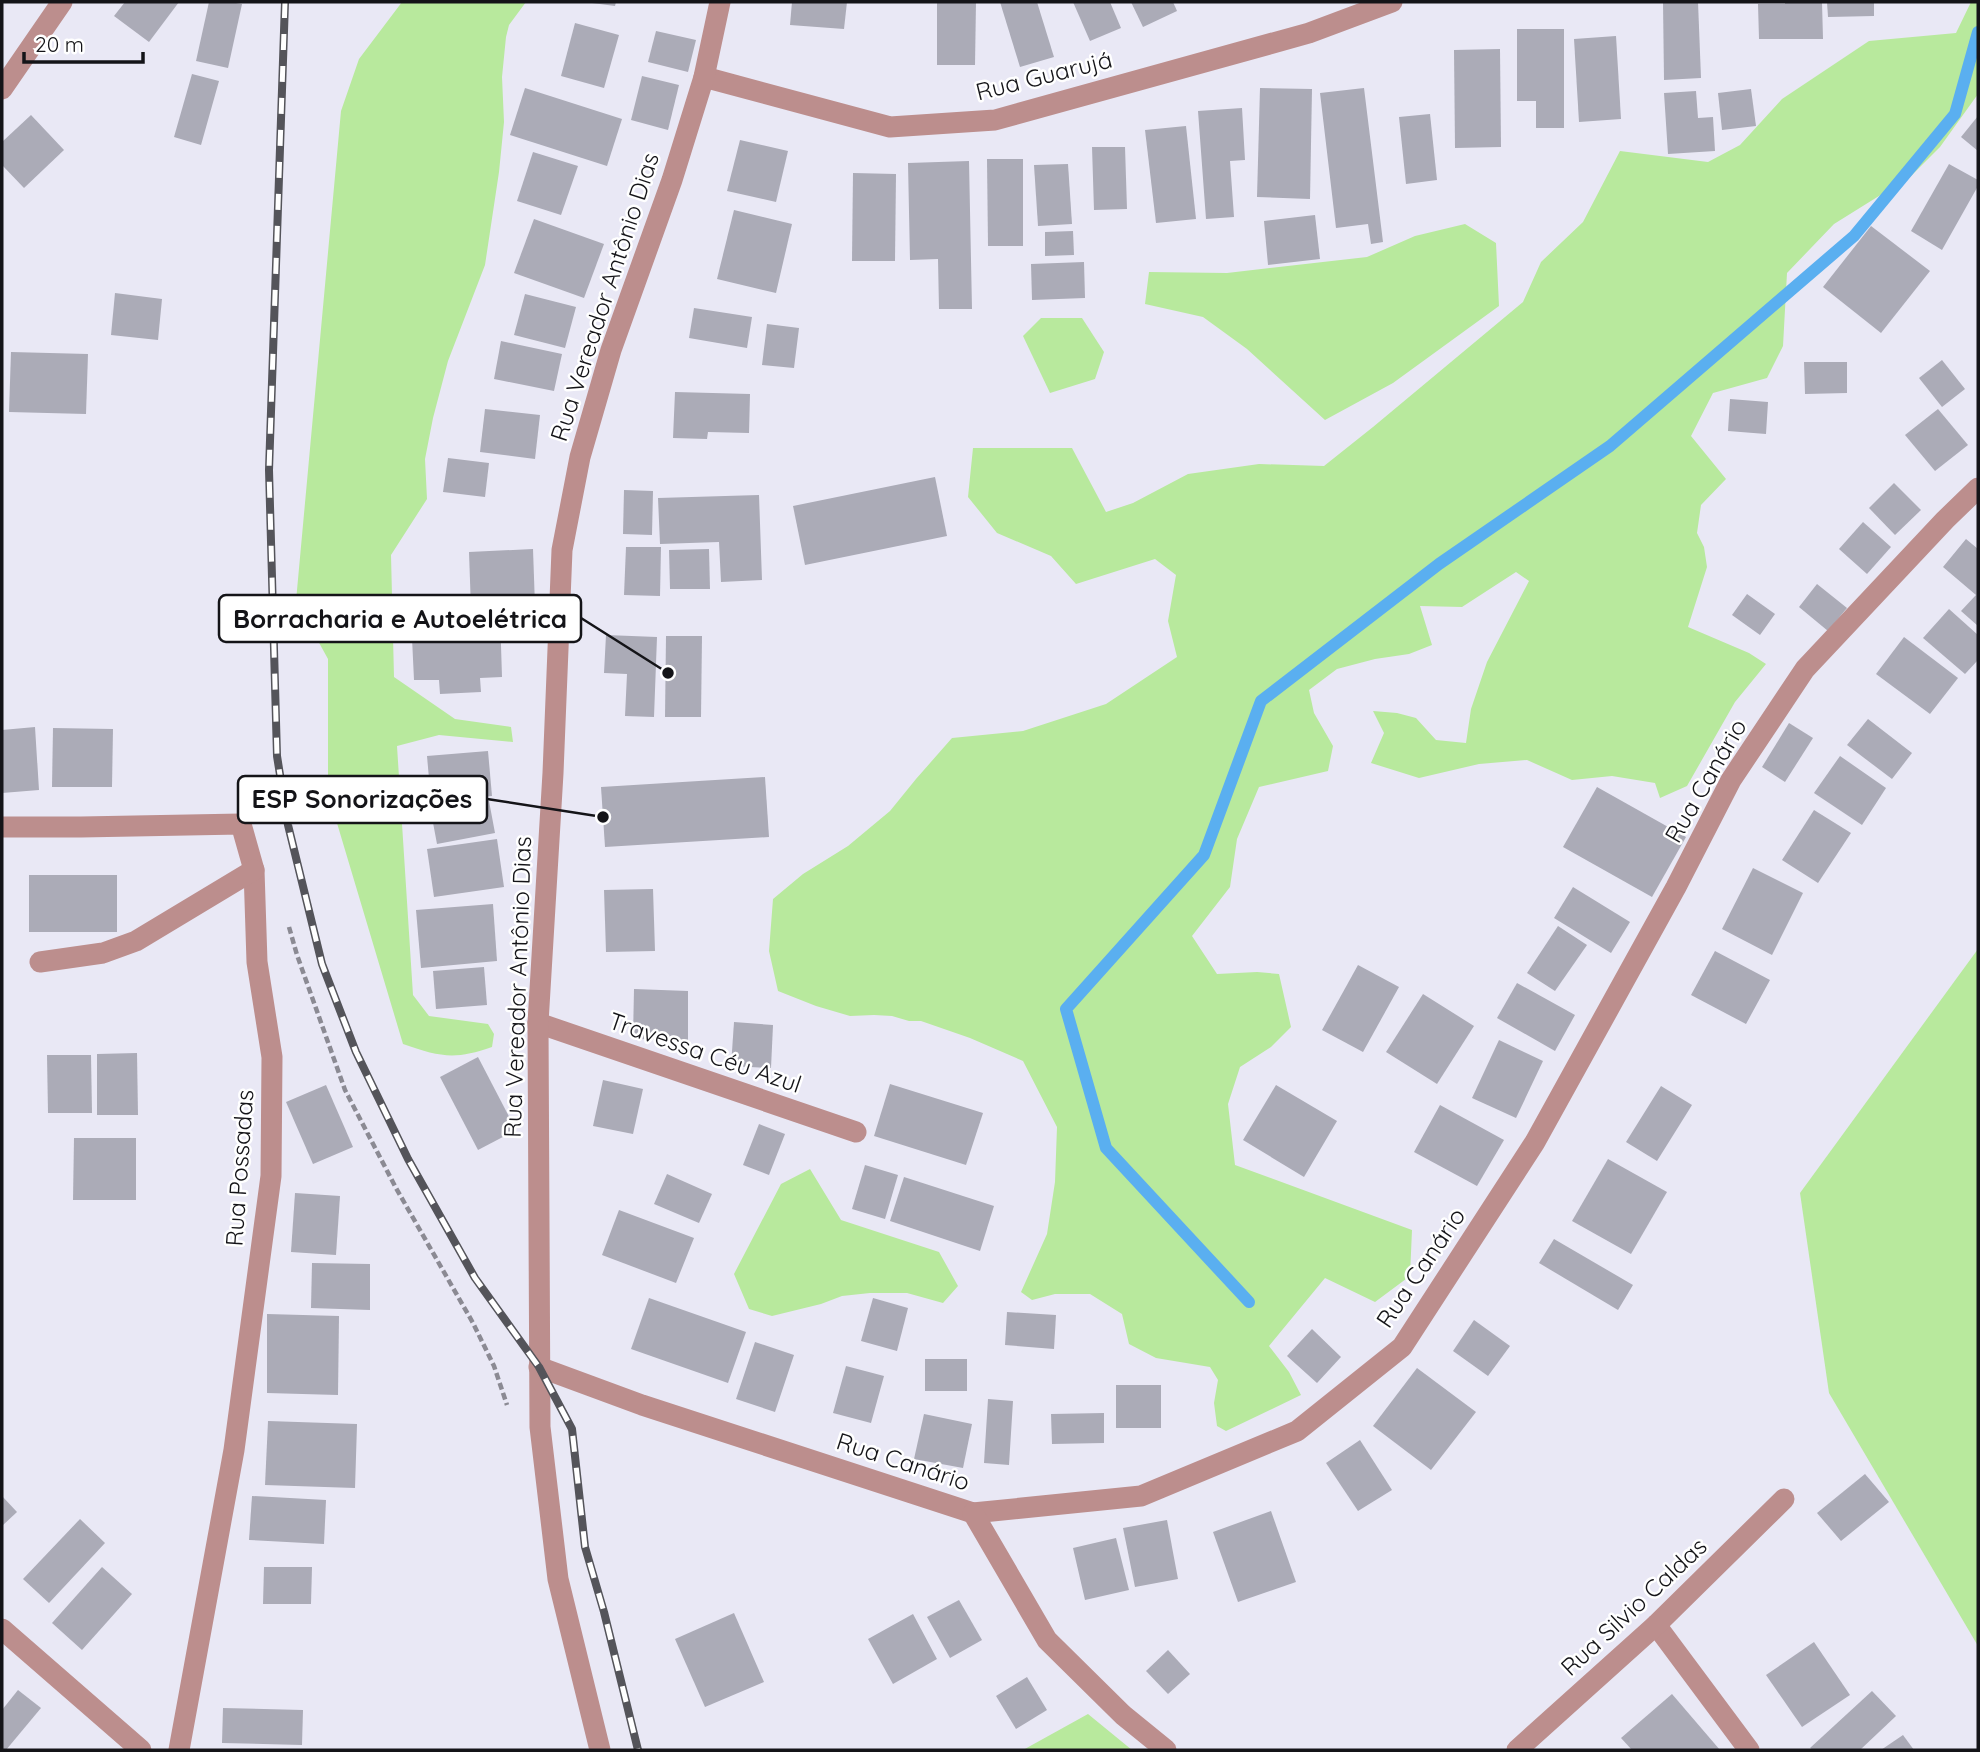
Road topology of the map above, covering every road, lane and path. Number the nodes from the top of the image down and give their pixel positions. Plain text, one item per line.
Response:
1 (62, 2) edge
2 (720, 2) edge
3 (1392, 2) edge
4 (704, 77) junction
5 (2, 89) edge
6 (1978, 488) edge
7 (2, 827) edge
8 (254, 870) junction
9 (286, 916) dead end
10 (40, 962) dead end
11 (538, 1023) junction
12 (856, 1132) dead end
13 (539, 1367) junction
14 (540, 1427) junction
15 (1784, 1499) dead end
16 (973, 1513) junction
17 (1656, 1625) junction
18 (2, 1629) edge
19 (141, 1750) edge
20 (179, 1750) edge
21 (600, 1750) edge
22 (1166, 1750) edge
23 (1517, 1750) edge
24 (1749, 1750) edge

1 - 5 street
2 - 4 street, Rua Vereador Antônio Dias
3 - 4 street, Rua Guarujá
4 - 11 street, Rua Vereador Antônio Dias
6 - 16 street, Rua Canário
7 - 8 street, Rua Possadas
8 - 10 street
8 - 20 street, Rua Possadas
9 - 14 path
11 - 12 street, Travessa Céu Azul
11 - 13 street, Rua Vereador Antônio Dias
13 - 14 street, Rua Vereador Antônio Dias
13 - 16 street, Rua Canário
14 - 21 street, Rua Vereador Antônio Dias
15 - 17 street, Rua Silvio Caldas
16 - 22 street
17 - 23 street, Rua Silvio Caldas
17 - 24 street
18 - 19 street

